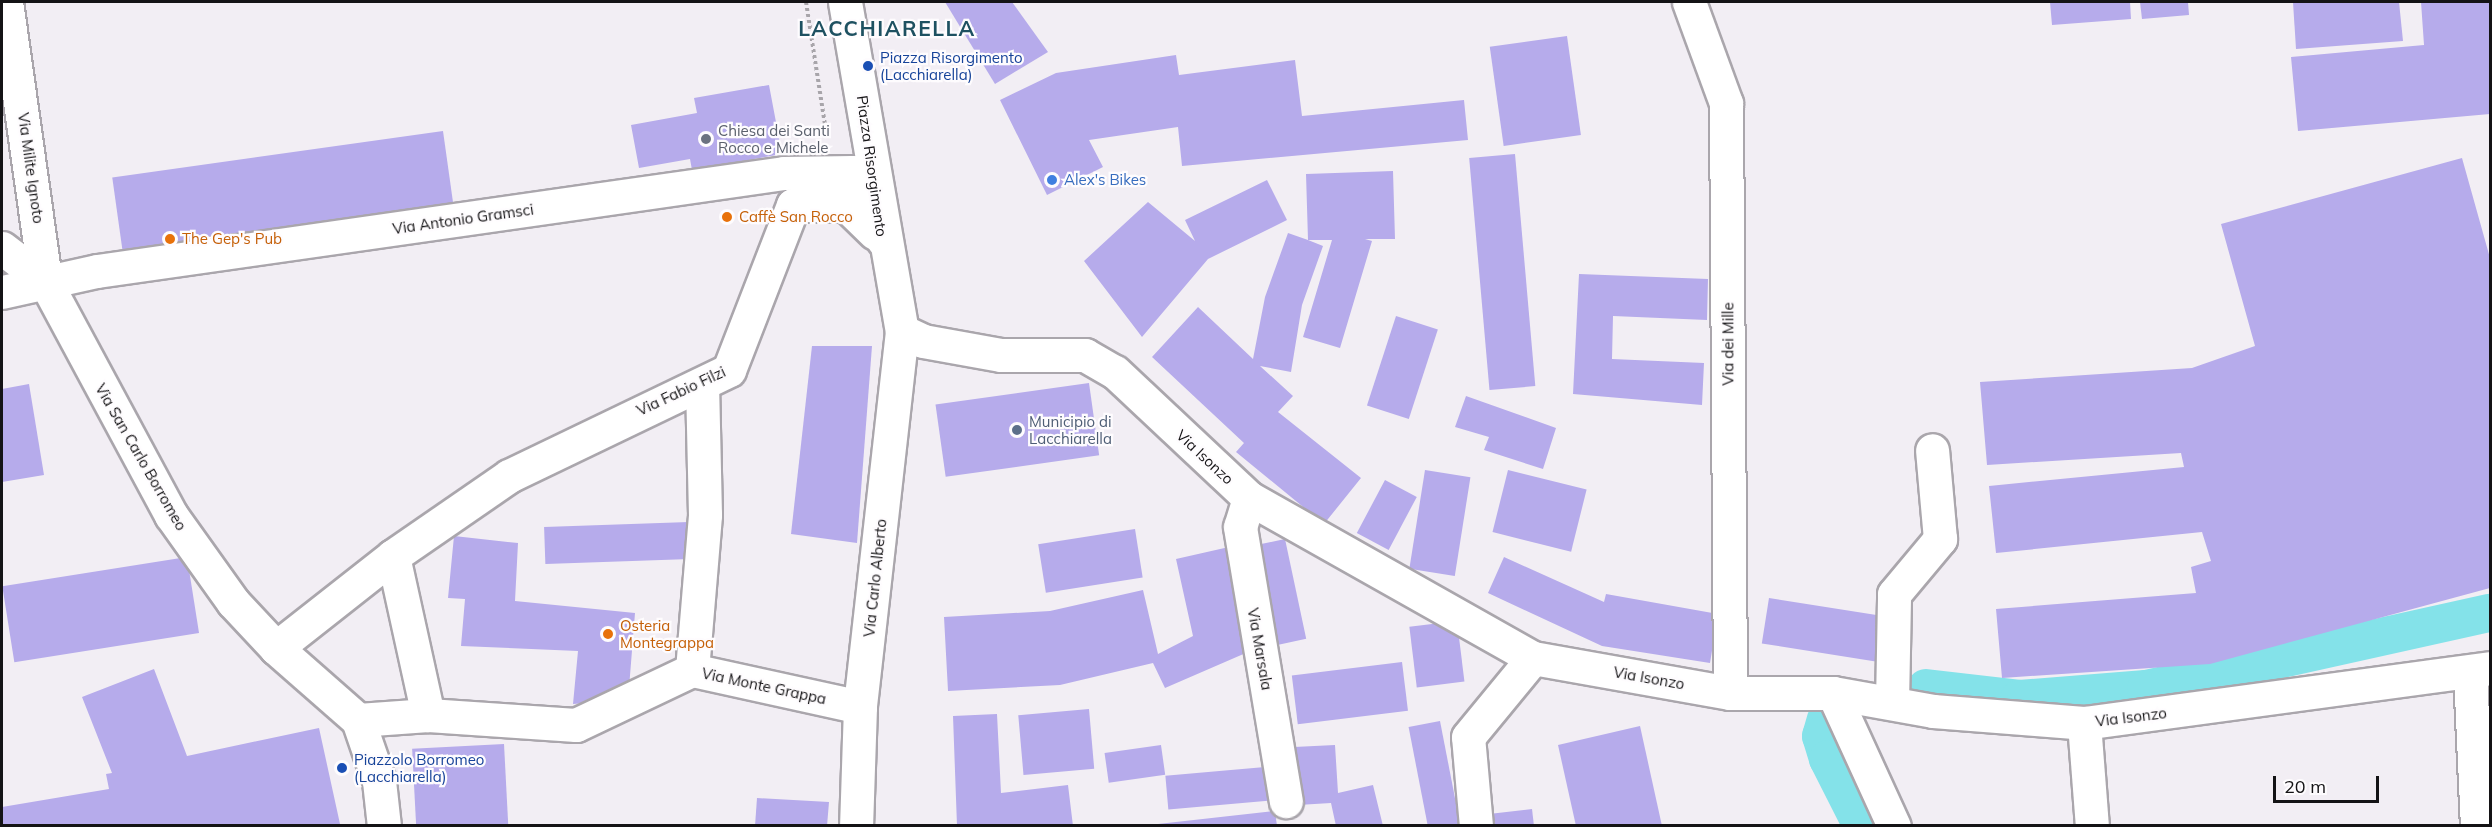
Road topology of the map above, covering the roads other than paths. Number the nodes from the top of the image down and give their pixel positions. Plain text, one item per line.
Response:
1 (6, 2) edge
2 (845, 2) edge
3 (1689, 2) edge
4 (883, 240) junction
5 (2, 249) edge
6 (45, 281) junction
7 (2, 292) edge
8 (902, 331) junction
9 (702, 384) junction
10 (1932, 450) dead end
11 (1249, 498) junction
12 (393, 556) junction
13 (276, 648) junction
14 (1533, 658) junction
15 (692, 670) junction
16 (2480, 671) edge
17 (1730, 693) junction
18 (1833, 693) junction
19 (1892, 704) junction
20 (860, 707) junction
21 (428, 716) junction
22 (358, 720) junction
23 (2084, 723) junction
24 (1286, 801) dead end
25 (384, 825) edge
26 (856, 825) edge
27 (1476, 825) edge
28 (1894, 825) edge
29 (2092, 825) edge
30 (2478, 825) edge

1 - 6 street, Via Milite Ignoto
2 - 4 street, Piazza Risorgimento
3 - 17 street, Via dei Mille
4 - 6 street, Via Antonio Gramsci
4 - 8 street, Piazza Risorgimento
4 - 9 street, Via Fabio Filzi
5 - 6 street
6 - 7 street, Via Antonio Gramsci
6 - 13 street, Via San Carlo Borromeo
8 - 11 street, Via Isonzo
8 - 20 street, Via Carlo Alberto
9 - 12 street, Via Fabio Filzi
9 - 15 street
10 - 19 street
11 - 14 street, Via Isonzo
11 - 24 street, Via Marsala
12 - 13 street, Via Fabio Filzi
12 - 21 street
13 - 22 street, Via San Carlo Borromeo
14 - 17 street, Via Isonzo
14 - 27 street
15 - 20 street, Via Monte Grappa
15 - 21 street, Via Monte Grappa
16 - 23 street, Via Isonzo
16 - 30 street
17 - 18 street, Via Isonzo
18 - 19 street, Via Isonzo
18 - 28 street
19 - 23 street, Via Isonzo
20 - 26 street, Via Carlo Alberto
21 - 22 street, Via Monte Grappa
22 - 25 street
23 - 29 street

